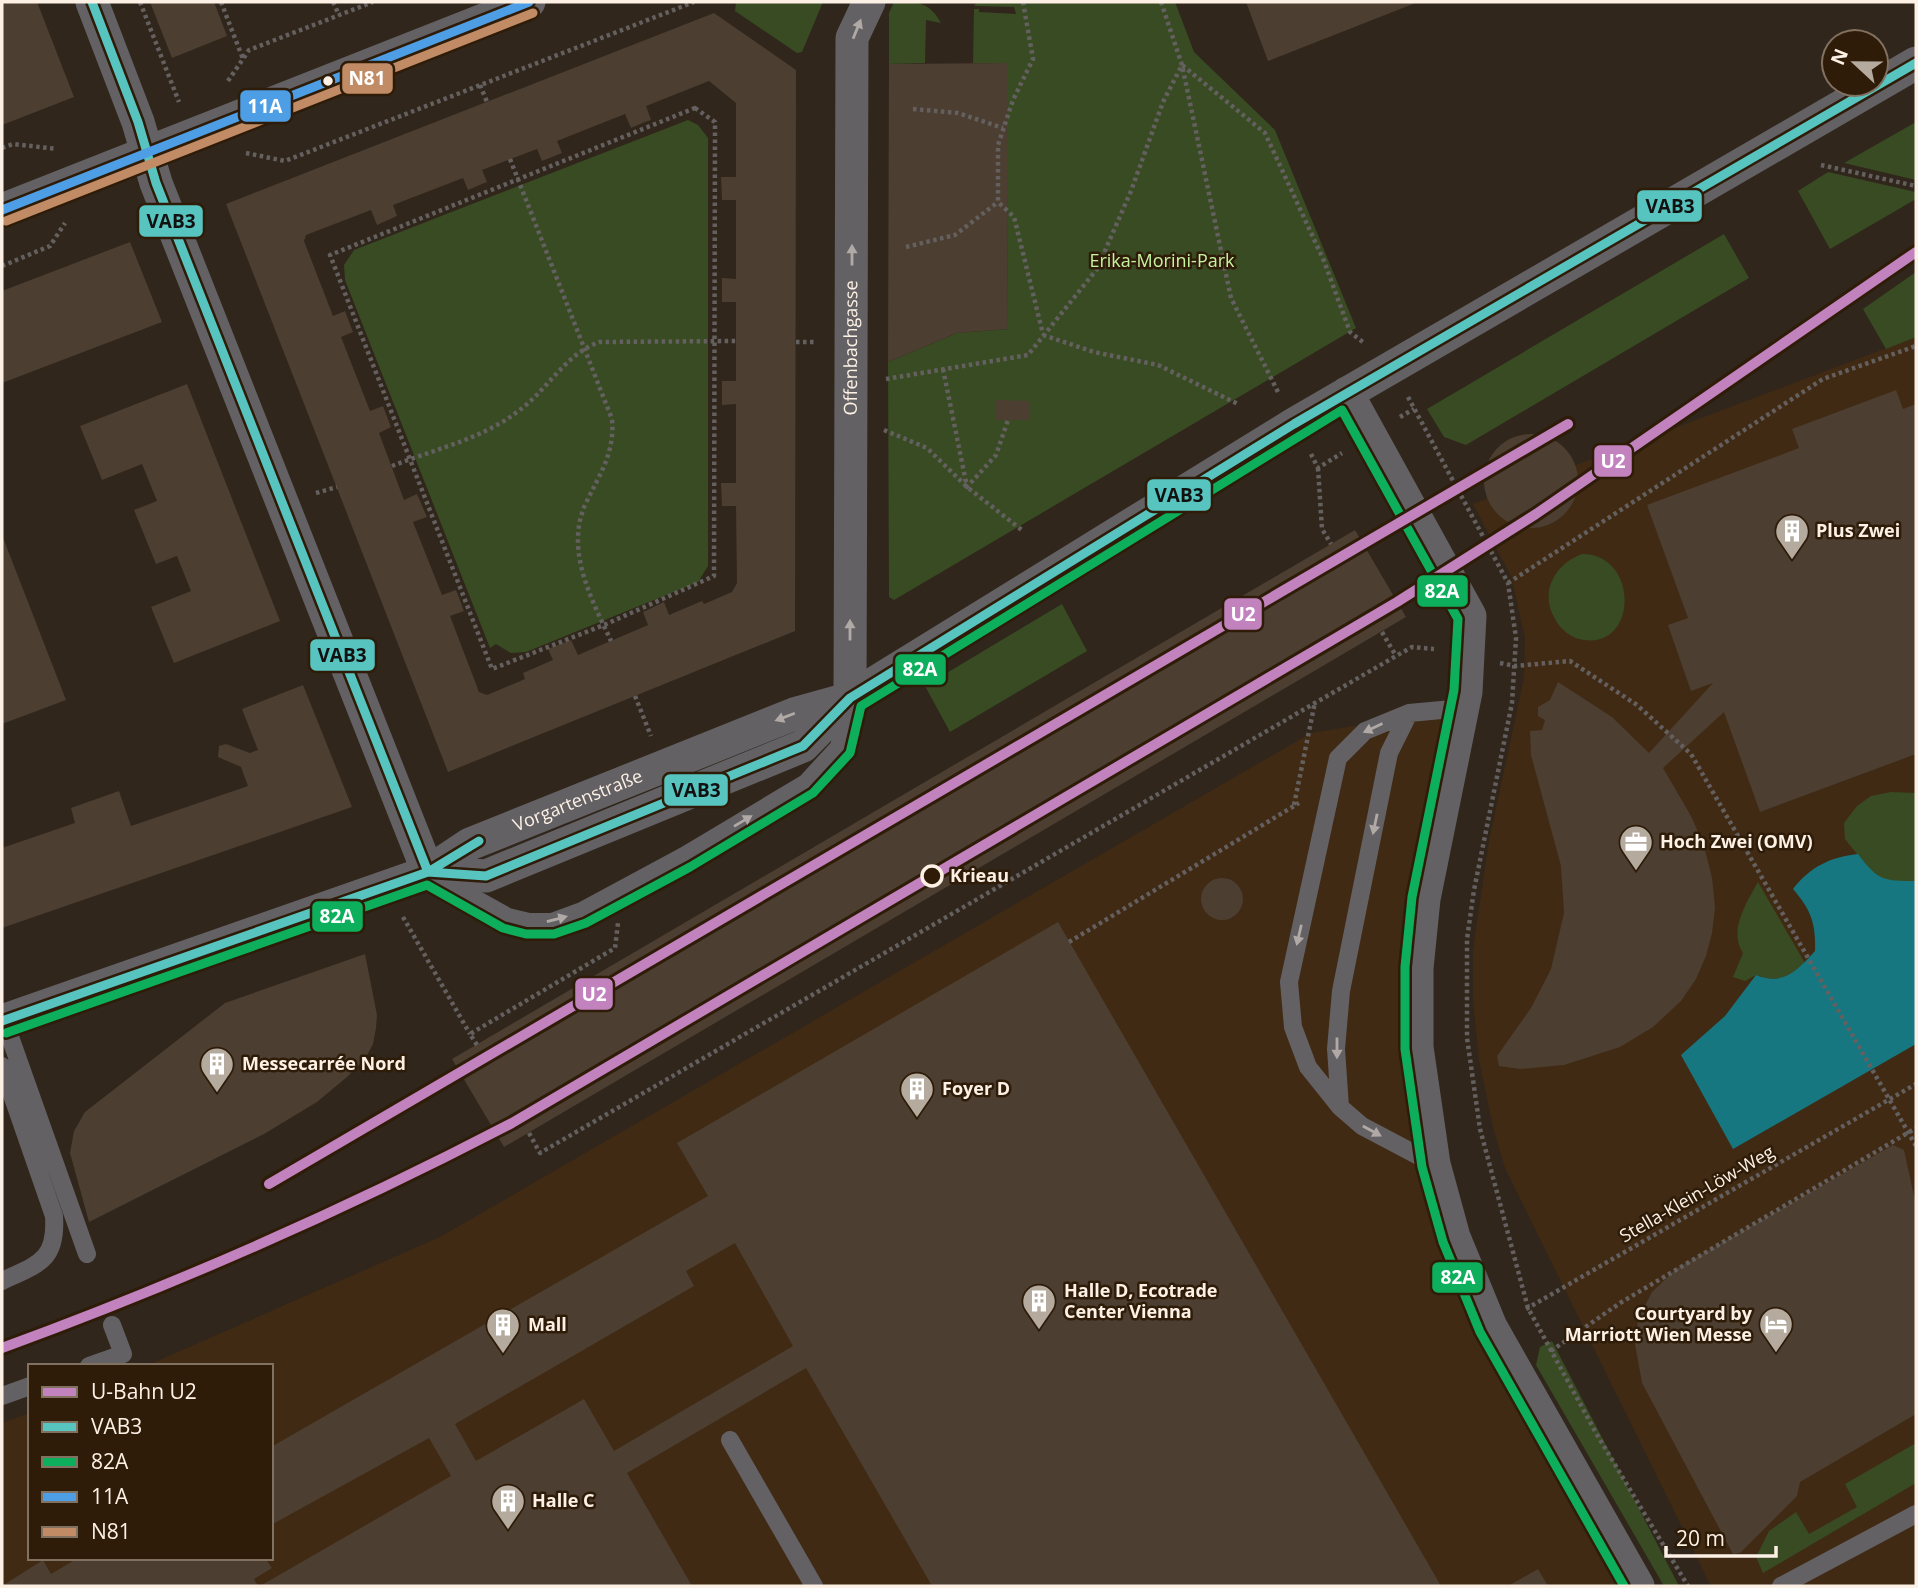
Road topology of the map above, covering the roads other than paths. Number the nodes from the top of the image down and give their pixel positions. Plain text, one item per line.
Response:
1 (92, 2) edge
2 (529, 2) edge
3 (869, 2) edge
4 (1916, 63) edge
5 (146, 154) junction
6 (2, 210) edge
7 (1347, 393) junction
8 (850, 698) junction
9 (1463, 708) junction
10 (1409, 713) junction
11 (428, 872) junction
12 (3, 1020) edge
13 (2, 1066) edge
14 (1340, 1107) junction
15 (1434, 1164) junction
16 (86, 1254) dead end
17 (2, 1280) edge
18 (112, 1325) dead end
19 (95, 1364) edge
20 (28, 1387) edge
21 (2, 1396) edge
22 (730, 1440) dead end
23 (1916, 1514) edge
24 (814, 1586) edge
25 (1638, 1586) edge
26 (1781, 1586) edge

1 - 5 street
2 - 5 street
8 -> 3 street, Offenbachgasse
4 - 7 street, Vorgartenstraße
5 - 6 street
5 - 11 street
7 - 8 street, Vorgartenstraße
7 - 9 street
8 - 11 street, Vorgartenstraße
11 -> 8 lane
9 - 10 lane
9 - 15 street
10 -> 14 lane
10 -> 14 lane
11 - 12 street, Vorgartenstraße
12 - 16 lane
13 - 17 lane
14 -> 15 lane
15 - 25 street
18 - 19 lane
20 - 21 lane
22 - 24 lane
23 - 26 lane

